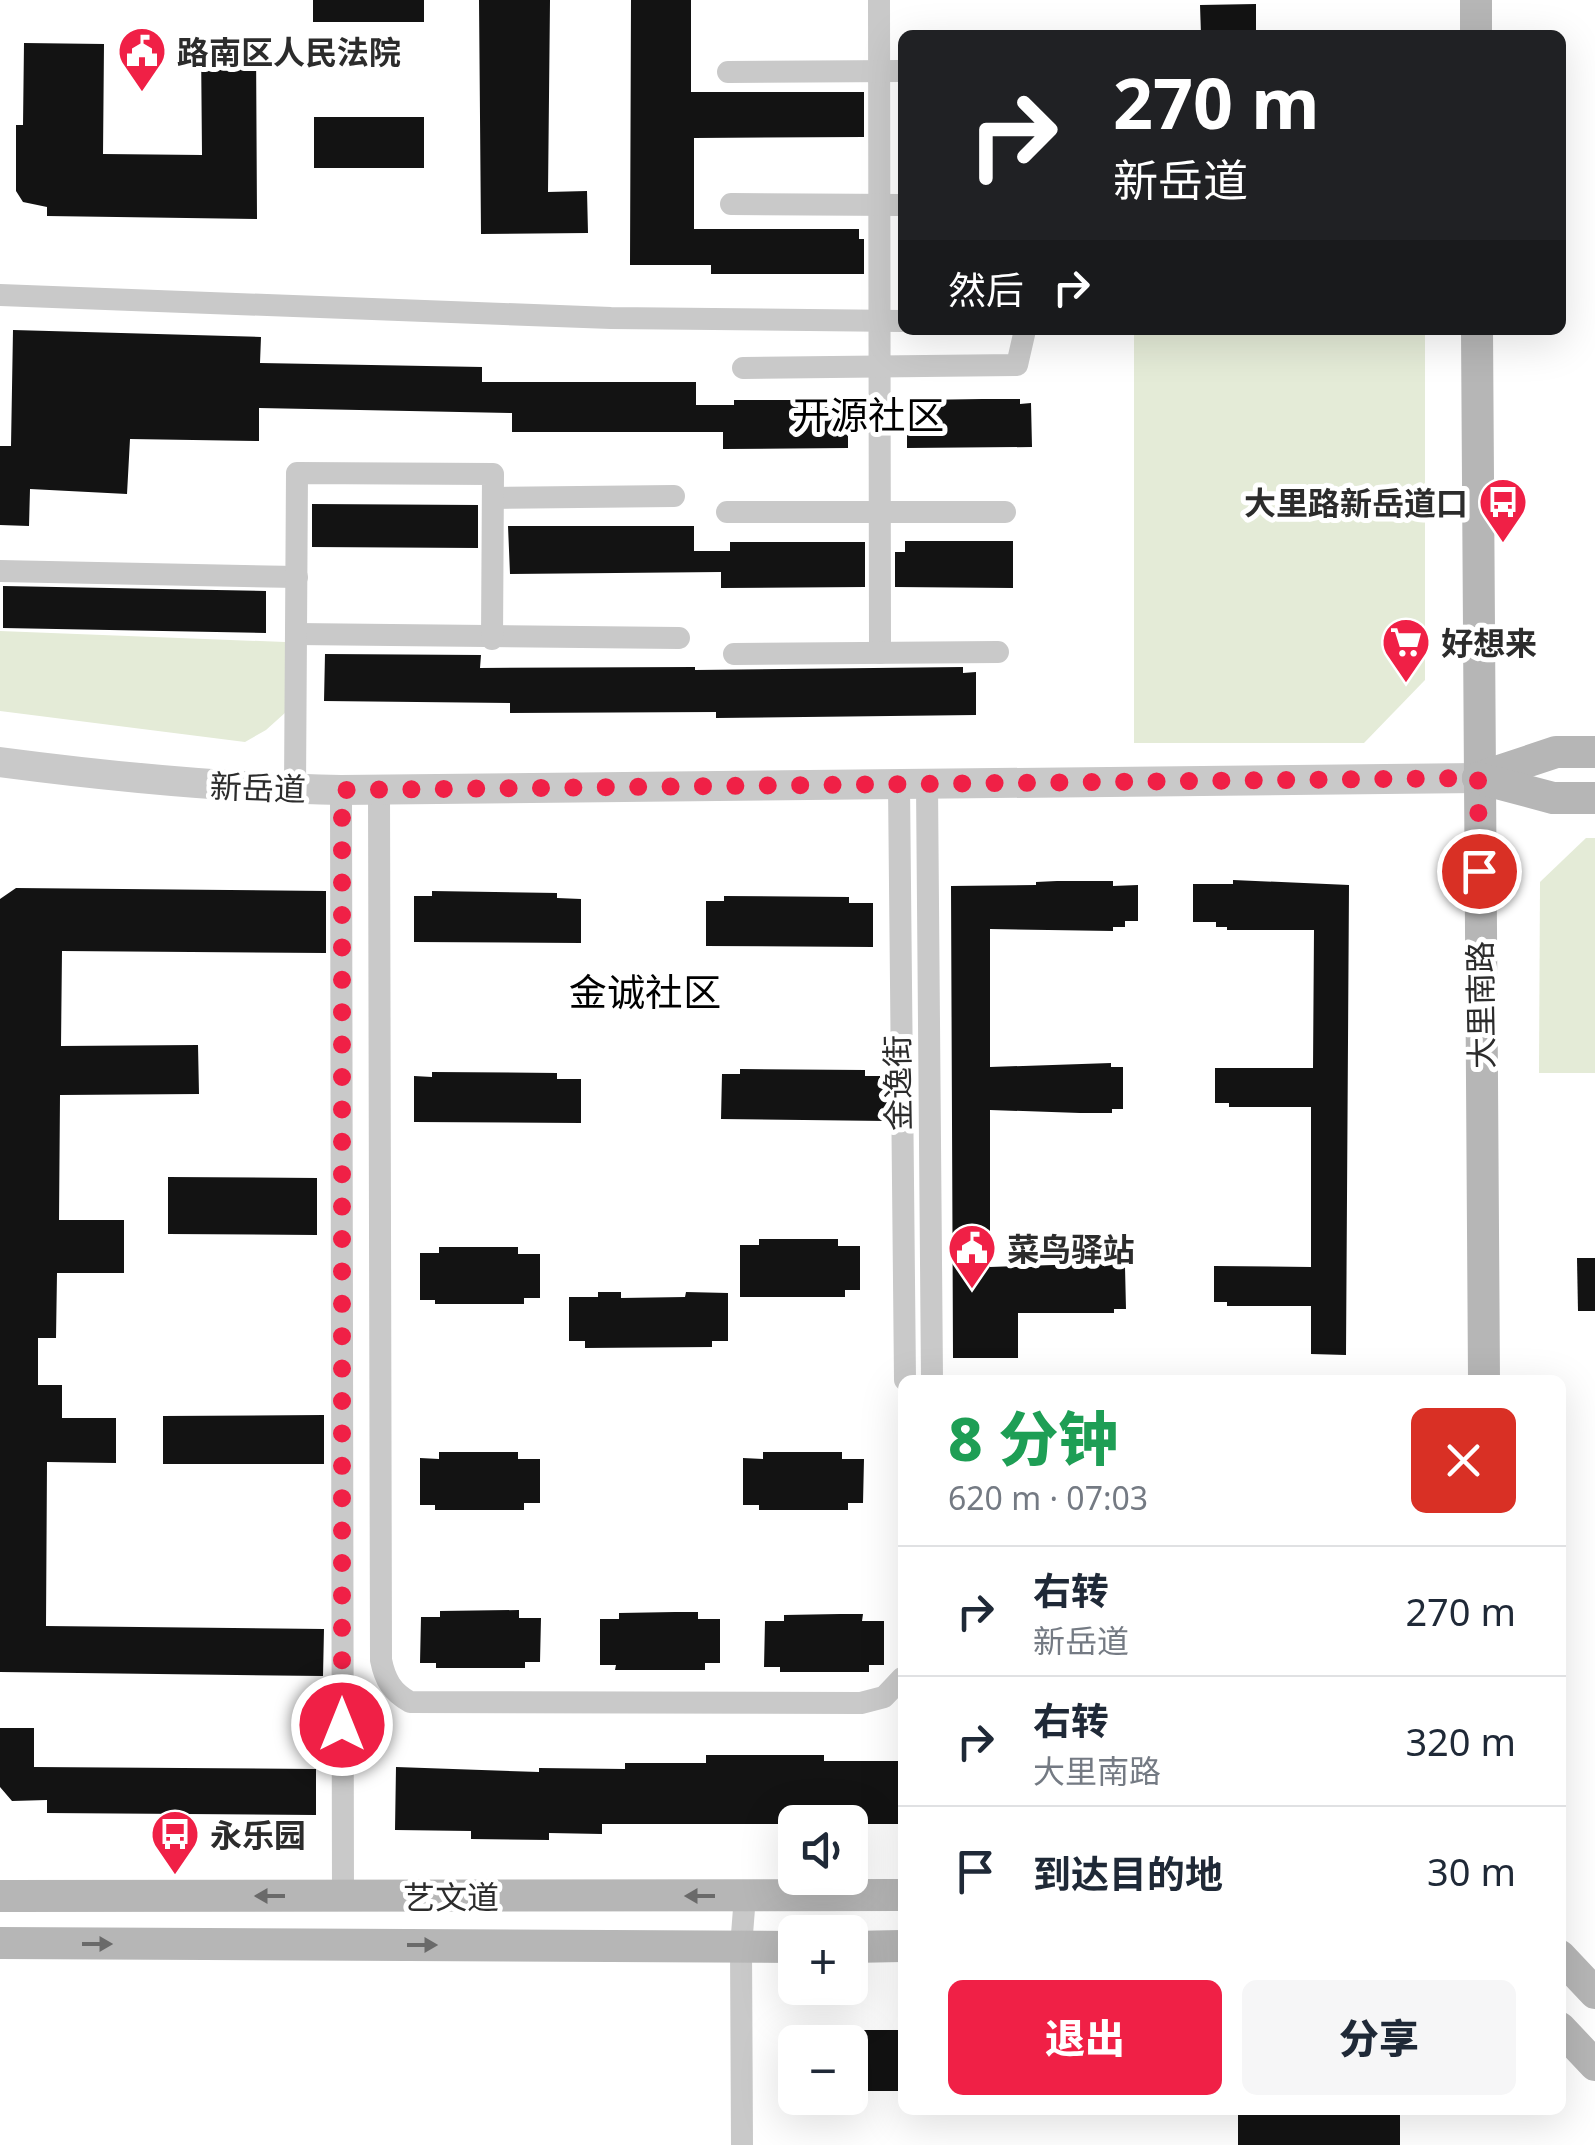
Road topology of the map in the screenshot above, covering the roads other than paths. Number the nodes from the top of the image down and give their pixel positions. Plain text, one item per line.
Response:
1 (879, 0) edge
2 (1476, 0) edge
3 (1476, 30) edge
4 (891, 71) edge
5 (728, 72) dead end
6 (731, 204) dead end
7 (878, 205) junction
8 (898, 205) edge
9 (0, 294) edge
10 (878, 321) junction
11 (898, 321) edge
12 (1024, 335) edge
13 (1476, 335) edge
14 (878, 367) junction
15 (743, 368) dead end
16 (674, 496) dead end
17 (493, 498) junction
18 (726, 512) dead end
19 (879, 512) junction
20 (1006, 512) dead end
21 (0, 570) edge
22 (296, 577) junction
23 (296, 634) junction
24 (679, 638) dead end
25 (492, 639) junction
26 (998, 652) dead end
27 (880, 653) junction
28 (734, 654) dead end
29 (1595, 752) edge
30 (0, 762) edge
31 (1478, 778) junction
32 (913, 785) junction
33 (295, 789) junction
34 (342, 790) junction
35 (379, 790) junction
36 (1595, 798) edge
37 (904, 1375) edge
38 (932, 1375) edge
39 (1484, 1375) edge
40 (898, 1682) edge
41 (898, 1894) edge
42 (0, 1896) edge
43 (343, 1896) junction
44 (745, 1896) junction
45 (0, 1943) edge
46 (868, 1946) edge
47 (898, 1946) edge
48 (741, 1947) junction
49 (778, 1947) edge
50 (1566, 1962) edge
51 (1595, 1993) edge
52 (1566, 2034) edge
53 (1595, 2065) edge
54 (742, 2145) edge

1 - 4 street
2 - 3 main road
4 - 5 street
4 - 7 street
6 - 7 street
7 - 8 street
7 - 10 street
9 - 10 street
10 - 11 street
10 - 14 street
12 - 14 street
13 - 31 main road, 大里南路
14 - 15 street
14 - 19 street
16 - 17 street
17 - 22 street
17 - 25 street
18 - 19 street
19 - 20 street
19 - 27 street
21 - 22 street
22 - 23 street
23 - 25 street
23 - 33 street
24 - 25 street
26 - 27 street
27 - 28 street
29 - 31 main road, 新岳道
30 - 33 street, 新岳道
31 - 32 street, 新岳道
31 - 36 main road, 新岳道
31 - 39 main road, 大里南路
32 - 35 street, 新岳道
32 - 37 street
32 - 38 street, 金逸街
33 - 34 street, 新岳道
34 - 35 street, 新岳道
34 - 43 street
35 - 40 street
41 - 44 main road, 艺文道
43 -> 42 main road, 艺文道
44 -> 43 main road, 艺文道
44 - 48 street
45 -> 48 main road, 艺文道
46 - 47 main road
48 - 49 main road, 艺文道
48 - 54 street
50 - 51 main road
52 - 53 main road

